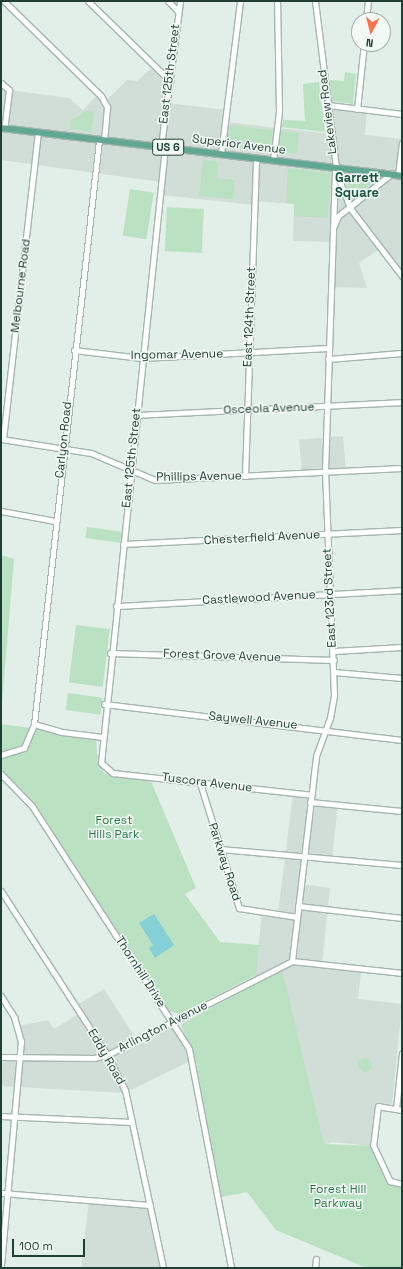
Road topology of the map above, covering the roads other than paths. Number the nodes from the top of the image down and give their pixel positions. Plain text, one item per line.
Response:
1 (4, 1) edge
2 (88, 1) edge
3 (168, 1) edge
4 (180, 1) edge
5 (240, 1) edge
6 (277, 1) edge
7 (314, 1) edge
8 (368, 1) edge
9 (178, 11) junction
10 (367, 12) edge
11 (363, 52) edge
12 (170, 81) junction
13 (1, 82) edge
14 (328, 105) junction
15 (357, 109) junction
16 (402, 114) edge
17 (2, 128) edge
18 (38, 132) junction
19 (101, 140) junction
20 (402, 143) edge
21 (163, 147) junction
22 (221, 154) junction
23 (256, 158) junction
24 (273, 160) junction
25 (335, 168) junction
26 (391, 174) junction
27 (400, 175) edge
28 (350, 208) junction
29 (332, 230) junction
30 (402, 276) edge
31 (328, 348) junction
32 (74, 350) junction
33 (249, 352) junction
34 (402, 353) edge
35 (142, 358) junction
36 (328, 359) junction
37 (402, 402) edge
38 (327, 406) junction
39 (246, 409) junction
40 (136, 415) junction
41 (2, 439) edge
42 (64, 448) junction
43 (402, 468) edge
44 (131, 470) junction
45 (325, 472) junction
46 (245, 476) junction
47 (1, 511) edge
48 (55, 521) junction
49 (402, 530) edge
50 (327, 534) junction
51 (122, 544) junction
52 (402, 590) edge
53 (330, 594) junction
54 (116, 606) junction
55 (402, 647) edge
56 (333, 651) junction
57 (110, 653) junction
58 (334, 660) junction
59 (334, 672) junction
60 (402, 678) edge
61 (104, 704) junction
62 (34, 724) junction
63 (326, 729) junction
64 (101, 736) junction
65 (402, 740) edge
66 (1, 755) edge
67 (104, 768) joint
68 (1, 774) edge
69 (200, 783) junction
70 (311, 795) junction
71 (310, 802) junction
72 (402, 811) edge
73 (220, 849) junction
74 (303, 856) junction
75 (402, 865) edge
76 (1, 891) edge
77 (298, 906) junction
78 (297, 917) junction
79 (402, 918) edge
80 (292, 961) junction
81 (402, 973) edge
82 (1, 996) edge
83 (172, 1022) junction
84 (402, 1053) edge
85 (21, 1055) junction
86 (107, 1055) junction
87 (1, 1057) edge
88 (396, 1109) junction
89 (402, 1110) edge
90 (1, 1116) edge
91 (14, 1117) junction
92 (132, 1122) junction
93 (402, 1184) edge
94 (1, 1193) edge
95 (8, 1194) junction
96 (150, 1205) junction
97 (316, 1259) dead end
98 (1, 1266) edge
99 (163, 1268) edge
100 (231, 1268) edge
101 (315, 1268) edge

1 - 19 street, Carlyon Road
2 - 12 street
3 - 9 street
4 - 9 street, East 125th Street
5 - 22 street
6 - 24 street
7 - 14 street, Lakeview Road
8 - 10 street
9 - 12 street, East 125th Street
11 - 15 street
12 - 21 street, East 125th Street
13 - 17 street
14 - 15 street
14 - 25 street, Lakeview Road
15 - 16 street
17 - 18 main road, Superior Avenue / US 6
18 - 19 main road, Superior Avenue / US 6
18 - 41 street, Melbourne Road
19 - 21 main road, Superior Avenue / US 6
19 - 32 street, Carlyon Road
20 - 27 street
21 - 22 main road, Superior Avenue / US 6
21 - 35 street, East 125th Street
22 - 23 main road, Superior Avenue / US 6
23 - 24 main road, Superior Avenue / US 6
23 - 33 street, East 124th Street
24 - 25 main road, Superior Avenue / US 6
25 - 26 main road, Superior Avenue / US 6
25 - 28 street, Lakeview Road
25 - 29 street, East 123rd Street
26 - 27 main road, Superior Avenue / US 6
26 - 28 street
28 - 29 street
28 - 30 street, Lakeview Road
29 - 31 street, East 123rd Street
31 - 33 street, Ingomar Avenue
31 - 36 street, East 123rd Street
32 - 35 street, Ingomar Avenue
32 - 42 street, Carlyon Road
33 - 35 street, Ingomar Avenue
33 - 39 street, East 124th Street
34 - 36 street
35 - 40 street, East 125th Street
36 - 38 street, East 123rd Street
37 - 38 street, Osceola Avenue
38 - 39 street, Osceola Avenue
38 - 45 street, East 123rd Street
39 - 40 street, Osceola Avenue
39 - 46 street, East 124th Street
40 - 44 street, East 125th Street
41 - 42 street, Phillips Avenue
42 - 44 street, Phillips Avenue
42 - 48 street, Carlyon Road
43 - 45 street, Phillips Avenue
44 - 46 street, Phillips Avenue
44 - 51 street, East 125th Street
45 - 46 street, Phillips Avenue
45 - 50 street, East 123rd Street
47 - 48 street
48 - 62 street, Carlyon Road
49 - 50 street, Chesterfield Avenue
50 - 51 street, Chesterfield Avenue
50 - 53 street, East 123rd Street
51 - 54 street, East 125th Street
52 - 53 street, Castlewood Avenue
53 - 54 street, Castlewood Avenue
53 - 56 street, East 123rd Street
54 - 57 street, East 125th Street
55 - 56 street
56 - 58 street, East 123rd Street
57 - 58 street, Forest Grove Avenue
57 - 61 street, East 125th Street
58 - 59 street, East 123rd Street
59 - 60 street
59 - 63 street, East 123rd Street
61 - 63 street, Saywell Avenue
61 - 64 street, East 125th Street
62 - 64 street
62 - 66 street, Carlyon Road
63 - 65 street, Saywell Avenue
63 - 70 street, East 123rd Street
64 - 67 street, East 125th Street
67 - 69 street, Tuscora Avenue
68 - 83 street, Thornhill Drive
69 - 70 street, Tuscora Avenue
69 - 73 street, Parkway Road
70 - 71 street, East 123rd Street
71 - 72 street
71 - 74 street, East 123rd Street
73 - 74 street
73 - 78 street, Parkway Road
74 - 75 street
74 - 77 street, East 123rd Street
76 - 86 street, Eddy Road
77 - 78 street, East 123rd Street
77 - 79 street
78 - 80 street, East 123rd Street
80 - 81 street
80 - 83 street, Arlington Avenue
82 - 85 street
83 - 86 street, Arlington Avenue
83 - 100 street, Thornhill Drive
84 - 88 street
85 - 86 street, Arlington Avenue
85 - 87 street, Arlington Avenue
85 - 91 street
86 - 92 street, Eddy Road
88 - 89 street
88 - 93 street
90 - 91 street
91 - 92 street
91 - 95 street
92 - 96 street, Eddy Road
94 - 95 street
95 - 96 street
95 - 98 street
96 - 99 street, Eddy Road
97 - 101 street

